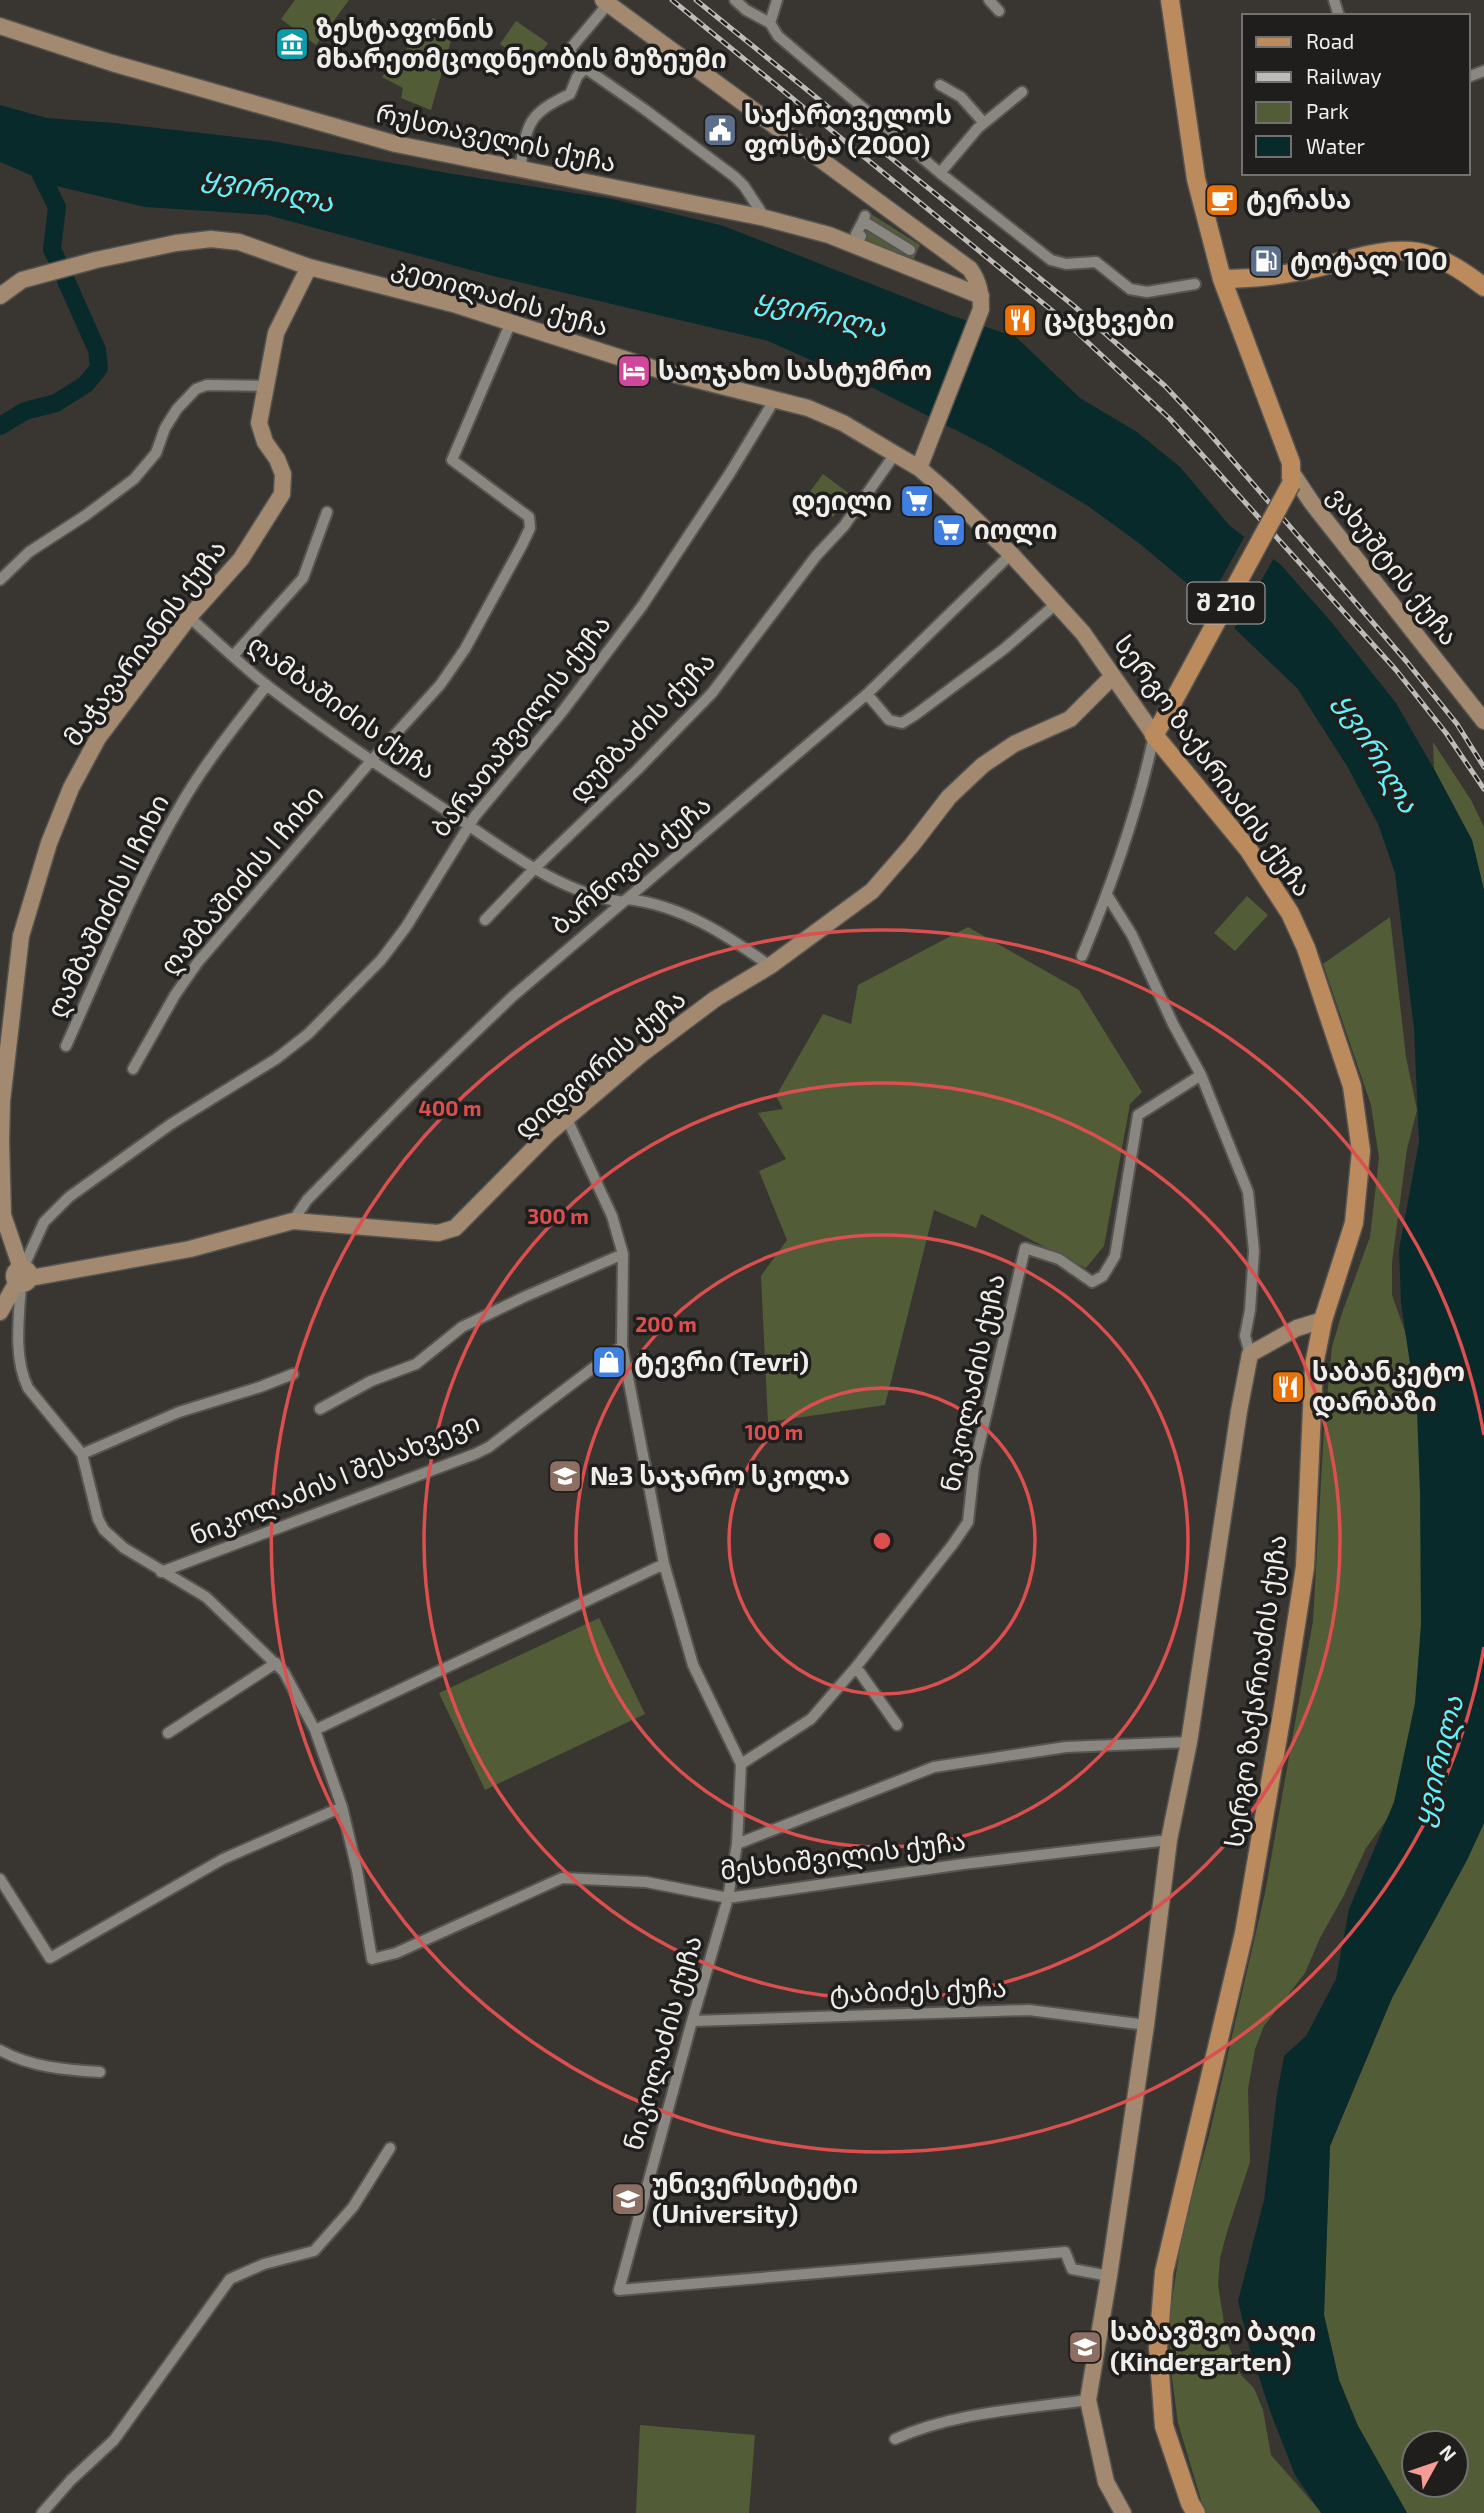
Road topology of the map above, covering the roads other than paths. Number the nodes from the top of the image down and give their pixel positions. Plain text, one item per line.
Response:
1 (735, 0) edge
2 (777, 0) edge
3 (989, 0) edge
4 (1170, 0) edge
5 (606, 2) edge
6 (999, 11) dead end
7 (770, 23) junction
8 (0, 26) edge
9 (585, 68) junction
10 (940, 85) dead end
11 (1022, 92) dead end
12 (984, 123) junction
13 (520, 170) junction
14 (940, 173) junction
15 (765, 218) junction
16 (886, 232) junction
17 (859, 240) dead end
18 (878, 247) dead end
19 (910, 250) dead end
20 (309, 267) junction
21 (1222, 279) junction
22 (1195, 284) dead end
23 (1484, 287) edge
24 (0, 296) edge
25 (981, 303) junction
26 (511, 322) junction
27 (265, 386) junction
28 (775, 400) junction
29 (895, 454) junction
30 (919, 468) junction
31 (1291, 478) junction
32 (327, 512) dead end
33 (1012, 554) junction
34 (0, 580) edge
35 (1057, 603) junction
36 (189, 617) junction
37 (233, 656) junction
38 (1113, 676) junction
39 (267, 685) junction
40 (867, 694) junction
41 (1484, 721) edge
42 (1158, 728) junction
43 (371, 761) junction
44 (468, 825) junction
45 (535, 868) junction
46 (1107, 895) junction
47 (625, 900) junction
48 (485, 920) dead end
49 (1082, 956) dead end
50 (770, 966) junction
51 (66, 1046) dead end
52 (133, 1069) dead end
53 (1201, 1075) junction
54 (567, 1119) junction
55 (292, 1221) junction
56 (5, 1237) edge
57 (623, 1254) junction
58 (22, 1276) junction
59 (0, 1312) edge
60 (1324, 1320) junction
61 (622, 1346) junction
62 (1250, 1354) junction
63 (293, 1374) dead end
64 (320, 1409) dead end
65 (82, 1454) junction
66 (664, 1564) junction
67 (162, 1572) junction
68 (276, 1663) junction
69 (856, 1667) junction
70 (897, 1725) dead end
71 (314, 1730) junction
72 (168, 1733) dead end
73 (1189, 1742) junction
74 (741, 1764) junction
75 (342, 1807) junction
76 (1169, 1840) junction
77 (737, 1844) junction
78 (0, 1879) edge
79 (728, 1898) junction
80 (692, 2021) junction
81 (1146, 2025) junction
82 (0, 2050) edge
83 (100, 2072) dead end
84 (390, 2148) dead end
85 (1109, 2276) junction
86 (1088, 2400) junction
87 (895, 2439) dead end
88 (42, 2513) edge
89 (1123, 2513) edge
90 (1196, 2513) edge

1 - 7 street
2 - 7 street
3 - 6 street
4 - 21 main road
5 - 9 street
5 - 25 street
7 - 14 street
8 - 13 street, რუსთაველის ქუჩა
9 - 13 street
9 - 15 street
10 - 12 street
11 - 12 street
12 - 14 street
13 - 15 street, რუსთაველის ქუჩა
14 - 22 street
15 - 25 street, რუსთაველის ქუჩა
16 - 17 street
16 - 18 street
16 - 19 street
20 - 24 street, კეთილაძის ქუჩა
20 - 26 street, კეთილაძის ქუჩა
20 - 27 street, მაჭავარიანის ქუჩა
21 - 23 main road
21 - 31 main road
25 - 30 street
26 - 28 street, კეთილაძის ქუჩა
26 - 43 street, ღამბაშიძის I ჩიხი
27 - 34 street
27 - 36 street, მაჭავარიანის ქუჩა
28 - 29 street, კეთილაძის ქუჩა
28 - 44 street, ბარათაშვილის ქუჩა
29 - 30 street, კეთილაძის ქუჩა
29 - 45 street, დუმბაძის ქუჩა
30 - 33 street, სერგო ზაქარიაძის ქუჩა
31 - 41 street, ვახუშტის ქუჩა
31 - 42 main road, შ 210, bridge
32 - 37 street
33 - 35 street, სერგო ზაქარიაძის ქუჩა
33 - 40 street, ბარნოვის ქუჩა
35 - 38 street, სერგო ზაქარიაძის ქუჩა
35 - 40 street
36 - 37 street, ღამბაშიძის ქუჩა
36 - 56 street, მაჭავარიანის ქუჩა
37 - 39 street, ღამბაშიძის ქუჩა
38 - 42 street, სერგო ზაქარიაძის ქუჩა
38 - 50 street, დიდგორის ქუჩა
39 - 43 street, ღამბაშიძის ქუჩა
39 - 51 street, ღამბაშიძის II ჩიხი
40 - 47 street, ბარნოვის ქუჩა
42 - 46 street
42 - 60 main road, სერგო ზაქარიაძის ქუჩა
43 - 44 street, ღამბაშიძის ქუჩა
43 - 52 street, ღამბაშიძის I ჩიხი
44 - 45 street, ღამბაშიძის ქუჩა
44 - 58 street, ბარათაშვილის ქუჩა
45 - 47 street, ღამბაშიძის ქუჩა
45 - 48 street, დუმბაძის ქუჩა
46 - 49 street
46 - 53 street
47 - 50 street, ღამბაშიძის ქუჩა
47 - 55 street, ბარნოვის ქუჩა
50 - 54 street, დიდგორის ქუჩა
53 - 62 street
53 - 69 street, ნიკოლაძის ქუჩა
54 - 55 street, დიდგორის ქუჩა
54 - 57 street, ნიკოლაძის ქუჩა
55 - 58 street, დიდგორის ქუჩა
56 - 58 street, მაჭავარიანის ქუჩა
57 - 61 street, ნიკოლაძის ქუჩა
57 - 64 street
58 - 59 street
58 - 65 street
60 - 62 street
60 - 90 main road, სერგო ზაქარიაძის ქუჩა
61 - 66 street, ნიკოლაძის ქუჩა
61 - 67 street, ნიკოლაძის I შესახვევი
62 - 73 street
63 - 65 street
65 - 67 street
66 - 71 street
66 - 74 street, ნიკოლაძის ქუჩა
67 - 68 street
68 - 71 street
68 - 72 street
69 - 70 street
69 - 74 street, ნიკოლაძის ქუჩა
71 - 75 street
73 - 76 street
73 - 77 street
74 - 77 street, ნიკოლაძის ქუჩა
75 - 78 street
75 - 79 street, მესხიშვილის ქუჩა
76 - 79 street, მესხიშვილის ქუჩა
76 - 81 street
77 - 79 street, ნიკოლაძის ქუჩა
79 - 80 street, ნიკოლაძის ქუჩა
80 - 81 street, ტაბიძეს ქუჩა
80 - 85 street, ნიკოლაძის ქუჩა
81 - 85 street
82 - 83 street
84 - 88 street
85 - 86 street
86 - 87 street
86 - 89 street

